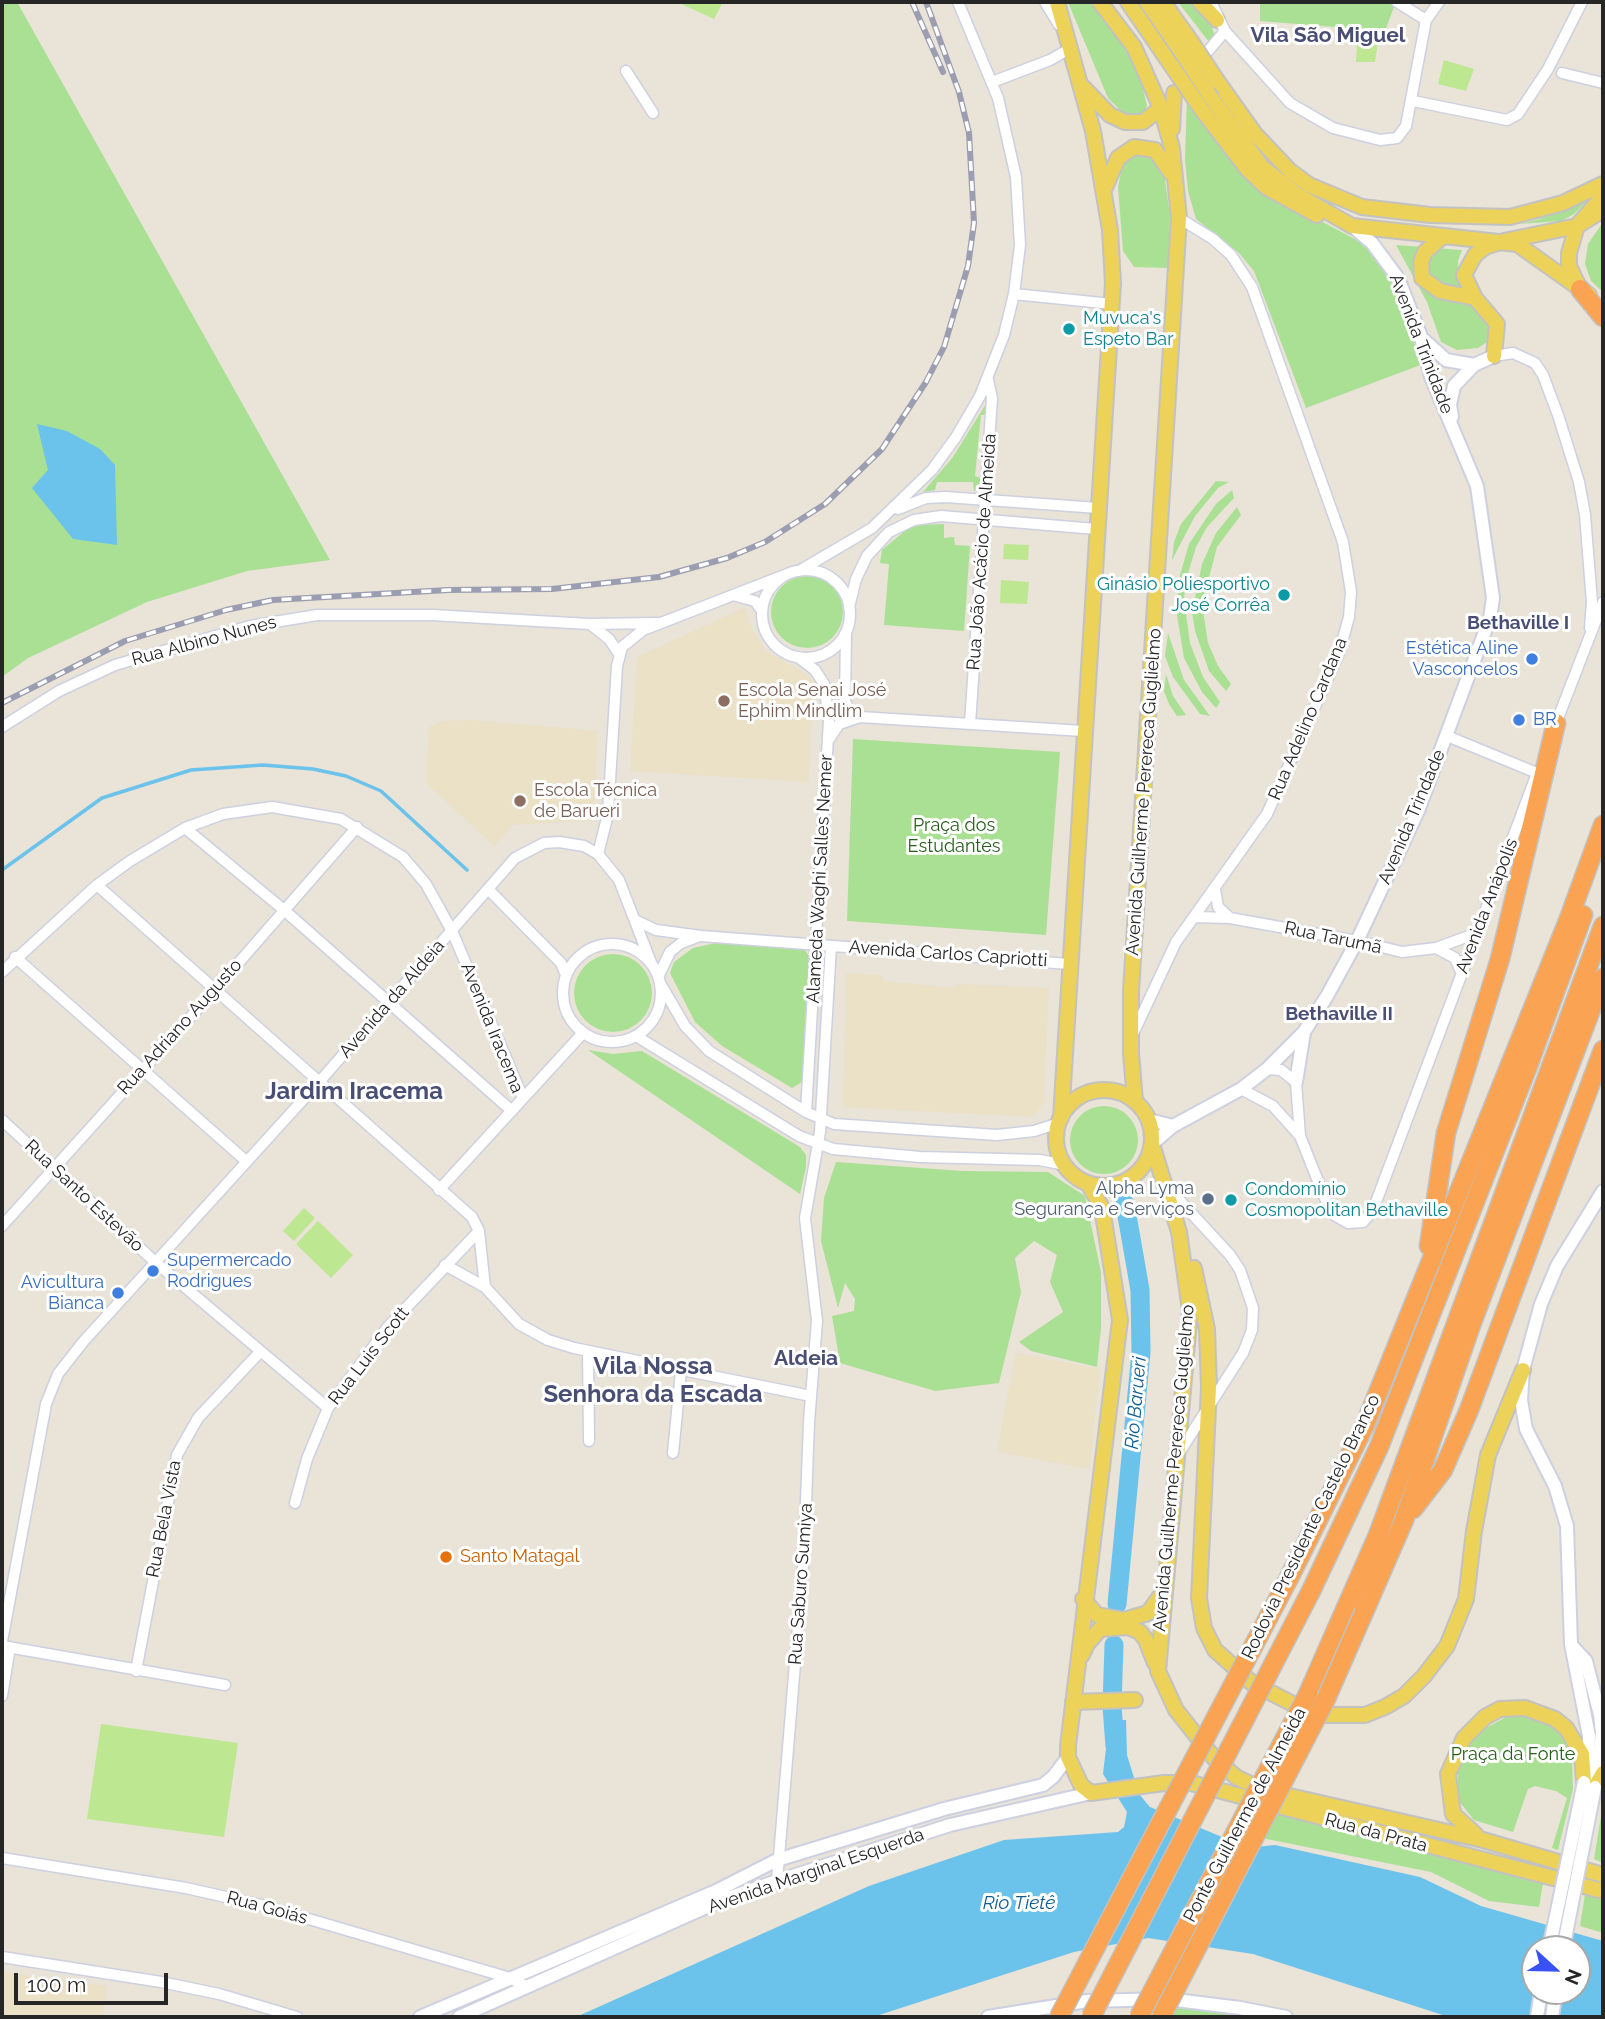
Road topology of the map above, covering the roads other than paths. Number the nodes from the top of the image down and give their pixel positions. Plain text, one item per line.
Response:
1 (958, 2) edge
2 (1045, 2) edge
3 (1057, 2) edge
4 (1100, 2) edge
5 (1128, 2) edge
6 (1147, 2) edge
7 (1163, 2) edge
8 (1200, 2) edge
9 (1211, 2) edge
10 (1397, 2) edge
11 (1439, 2) edge
12 (1582, 2) edge
13 (1426, 20) junction
14 (1221, 25) junction
15 (1070, 44) junction
16 (1185, 45) junction
17 (626, 71) dead end
18 (1562, 73) dead end
19 (992, 82) junction
20 (1603, 83) edge
21 (1080, 84) junction
22 (1174, 93) junction
23 (1413, 100) junction
24 (1207, 105) junction
25 (1161, 108) junction
26 (653, 113) dead end
27 (1171, 148) junction
28 (1175, 184) junction
29 (1603, 184) edge
30 (1103, 190) junction
31 (1603, 196) edge
32 (1603, 210) edge
33 (1179, 218) junction
34 (1352, 226) junction
35 (1577, 226) junction
36 (1443, 236) junction
37 (1504, 241) junction
38 (1580, 289) junction
39 (1014, 294) junction
40 (1475, 298) junction
41 (1603, 303) edge
42 (1112, 304) junction
43 (1603, 317) edge
44 (1420, 334) junction
45 (1494, 356) junction
46 (1474, 365) junction
47 (988, 380) junction
48 (1456, 434) junction
49 (987, 500) junction
50 (1098, 508) junction
51 (891, 512) junction
52 (985, 520) junction
53 (1096, 528) junction
54 (794, 572) junction
55 (732, 596) junction
56 (1603, 602) edge
57 (849, 607) junction
58 (762, 611) junction
59 (658, 623) junction
60 (589, 624) junction
61 (846, 630) junction
62 (1589, 638) junction
63 (619, 654) junction
64 (799, 658) junction
65 (860, 717) junction
66 (1556, 723) junction
67 (970, 724) junction
68 (2, 727) edge
69 (1083, 732) junction
70 (1447, 736) junction
71 (829, 742) junction
72 (1537, 773) junction
73 (1603, 825) edge
74 (357, 827) junction
75 (185, 828) junction
76 (598, 854) junction
77 (1603, 859) edge
78 (97, 885) junction
79 (488, 889) junction
80 (1215, 889) junction
81 (284, 910) junction
82 (1196, 917) junction
83 (1230, 918) junction
84 (637, 921) junction
85 (1603, 926) edge
86 (452, 931) junction
87 (1477, 933) junction
88 (701, 936) junction
89 (1357, 940) junction
90 (817, 944) junction
91 (831, 946) junction
92 (1436, 948) junction
93 (15, 957) junction
94 (1069, 964) junction
95 (652, 965) junction
96 (2, 972) edge
97 (1462, 973) junction
98 (566, 975) junction
99 (1603, 978) edge
100 (659, 980) junction
101 (214, 991) junction
102 (390, 1002) junction
103 (1304, 1032) junction
104 (583, 1033) junction
105 (636, 1036) junction
106 (1130, 1039) junction
107 (1603, 1050) edge
108 (1267, 1069) junction
109 (140, 1070) junction
110 (320, 1082) junction
111 (1296, 1082) junction
112 (1241, 1089) junction
113 (523, 1098) junction
114 (1135, 1101) junction
115 (512, 1111) junction
116 (806, 1112) junction
117 (821, 1119) junction
118 (2, 1120) edge
119 (1149, 1120) junction
120 (1060, 1121) junction
121 (1173, 1126) junction
122 (1300, 1136) junction
123 (818, 1144) junction
124 (1152, 1144) junction
125 (246, 1161) junction
126 (1065, 1165) junction
127 (55, 1168) junction
128 (1088, 1183) junction
129 (439, 1190) junction
130 (1603, 1191) edge
131 (1168, 1193) junction
132 (2, 1226) edge
133 (479, 1231) junction
134 (154, 1261) junction
135 (446, 1265) junction
136 (1426, 1268) junction
137 (485, 1287) junction
138 (1424, 1332) junction
139 (588, 1351) junction
140 (259, 1353) junction
141 (1522, 1370) junction
142 (681, 1371) junction
143 (811, 1396) junction
144 (328, 1408) junction
145 (1208, 1411) junction
146 (589, 1441) dead end
147 (673, 1453) dead end
148 (1179, 1453) junction
149 (295, 1503) dead end
150 (1404, 1520) junction
151 (1164, 1590) junction
152 (1083, 1600) junction
153 (4, 1645) edge
154 (1076, 1670) junction
155 (136, 1671) junction
156 (1158, 1671) junction
157 (225, 1685) dead end
158 (2, 1696) edge
159 (1135, 1700) dead end
160 (1073, 1702) junction
161 (1183, 1720) joint
162 (1068, 1757) junction
163 (1603, 1773) edge
164 (1148, 1785) joint
165 (1590, 1785) junction
166 (1094, 1793) junction
167 (1483, 1840) junction
168 (2, 1858) edge
169 (777, 1860) junction
170 (1603, 1875) edge
171 (777, 1881) junction
172 (1603, 1891) edge
173 (1552, 1935) edge
174 (1565, 1935) edge
175 (2, 1957) edge
176 (510, 1978) junction
177 (526, 1986) junction
178 (1162, 2009) edge
179 (290, 2016) edge
180 (420, 2017) edge
181 (459, 2017) edge
182 (988, 2017) edge
183 (1059, 2017) edge
184 (1091, 2017) edge
185 (1139, 2017) edge
186 (1150, 2017) edge
187 (1286, 2017) edge

1 - 19 street
2 - 15 street
3 - 15 main road
4 - 25 main road
5 - 24 main road, bridge
6 - 16 main road
7 - 16 main road
8 - 14 main road
9 - 14 street
10 - 13 street
11 - 13 street
12 - 23 street
13 - 23 street
14 - 22 street
14 - 23 street
15 - 19 street
15 - 21 main road
16 - 24 main road, bridge
16 - 29 main road, bridge
17 - 26 street
18 - 20 street
19 - 39 street
21 - 25 main road
21 - 30 main road
22 - 25 street
22 - 27 main road
24 - 34 main road
25 - 27 main road
27 - 28 main road, Avenida Guilherme Perereca Guglielmo
28 - 30 main road
28 - 33 main road, Avenida Guilherme Perereca Guglielmo
30 - 42 main road
31 - 35 main road
32 - 35 main road
33 - 80 street, Rua Adelino Cardana
33 - 106 main road, Avenida Guilherme Perereca Guglielmo
34 - 36 main road
34 - 44 main road, Avenida Trinidade
35 - 37 main road
35 - 38 main road
36 - 37 main road
36 - 40 main road
37 - 38 main road
37 - 40 main road
38 - 41 main road
38 - 43 highway
39 - 42 street
39 - 47 street
40 - 45 main road
42 - 50 main road
44 - 46 main road
44 - 48 main road, Avenida Trinidade
45 - 46 main road
45 - 62 street
46 - 48 main road
47 - 49 street, Rua João Acácio de Almeida
47 - 51 street
48 - 70 main road, Avenida Trindade
49 - 50 street
49 - 51 street
49 - 52 street, Rua João Acácio de Almeida
50 - 53 main road
51 - 54 street
52 - 53 street
52 - 57 street
52 - 67 street, Rua João Acácio de Almeida
53 - 69 main road
54 - 55 street
54 - 57 street
54 - 58 street
55 - 58 street
55 - 59 street
56 - 62 street, Avenida Anápolis
57 - 61 street
58 - 64 street
59 - 60 street, Rua Albino Nunes
59 - 63 street
60 - 63 street
60 - 68 street, Rua Albino Nunes
61 - 64 street
61 - 65 street
62 - 66 street, Avenida Anápolis
63 - 76 street
64 - 71 street, Alameda Waghi Salles Nemer
65 - 67 street
65 - 71 street
66 - 72 street, Avenida Anápolis
66 - 136 highway
67 - 69 street
69 - 94 main road
70 - 72 street
70 - 89 main road, Avenida Trindade
71 - 90 street, Alameda Waghi Salles Nemer
72 - 87 street, Avenida Anápolis
73 - 136 highway, Rodovia Presidente Castelo Branco
74 - 75 street, Avenida Iracema
74 - 81 street, Rua Adriano Augusto
74 - 86 street, Avenida Iracema
75 - 78 street, Avenida Iracema
75 - 81 street
76 - 79 street, Avenida da Aldeia
76 - 84 street
77 - 138 highway, Rodovia Presidente Castelo Branco
78 - 93 street, Avenida Iracema
78 - 101 street
79 - 86 street, Avenida da Aldeia
79 - 98 street
80 - 82 street, Rua Adelino Cardana
80 - 83 street
81 - 101 street, Rua Adriano Augusto
81 - 102 street
82 - 83 street, Rua Tarumã
82 - 106 street, Rua Adelino Cardana
83 - 89 street, Rua Tarumã
84 - 88 street, Avenida Carlos Capriotti
84 - 95 street
85 - 185 highway, Ponte Guilherme de Almeida, bridge
86 - 102 street, Avenida da Aldeia
86 - 113 street, Avenida Iracema
87 - 92 street, Rua Tarumã
87 - 97 street, Avenida Anápolis
88 - 90 street, Avenida Carlos Capriotti
88 - 100 street
89 - 92 street, Rua Tarumã
89 - 103 main road, Avenida Trindade
90 - 91 street, Avenida Carlos Capriotti
90 - 116 street, Alameda Waghi Salles Nemer
91 - 94 street, Avenida Carlos Capriotti
91 - 117 street, Alameda Waghi Salles Nemer
92 - 97 street
93 - 96 street, Avenida Iracema
93 - 109 street
94 - 120 main road
95 - 98 street
95 - 100 street
97 - 122 street, Avenida Anápolis
98 - 104 street
99 - 150 highway
100 - 105 street
100 - 116 street
101 - 109 street, Rua Adriano Augusto
101 - 110 street
102 - 110 street, Avenida da Aldeia
102 - 115 street
103 - 108 main road, Avenida Trindade
103 - 111 main road
104 - 105 street
104 - 113 street
105 - 123 street
106 - 114 main road, Avenida Guilherme Perereca Guglielmo
107 - 150 highway
108 - 111 street
108 - 112 main road, Avenida Trindade
109 - 125 street
109 - 127 street, Rua Adriano Augusto
110 - 125 street, Avenida da Aldeia
110 - 129 street
111 - 122 street
112 - 121 main road, Avenida Trindade
112 - 122 street
113 - 115 street, Avenida Iracema
114 - 119 main road
114 - 120 main road
115 - 129 street, Avenida Iracema
116 - 117 street
117 - 120 street
117 - 123 street, Alameda Waghi Salles Nemer
118 - 127 street, Rua Santo Estevão
119 - 121 main road
119 - 124 main road
120 - 126 main road
121 - 124 main road, Avenida Trindade
123 - 126 street
123 - 143 street, Rua Saburo Sumiya
124 - 128 main road
124 - 131 main road, Avenida Guilherme Perereca Guglielmo
125 - 134 street, Avenida da Aldeia
126 - 128 main road
127 - 132 street, Rua Adriano Augusto
127 - 134 street, Rua Santo Estevão
128 - 152 main road
129 - 133 street
130 - 141 main road
131 - 145 main road
131 - 145 street
131 - 148 main road, Avenida Guilherme Perereca Guglielmo
133 - 135 street, Rua Luis Scott
133 - 137 street
134 - 140 street, Rua Santo Estevão
134 - 153 street, Avenida da Aldeia
135 - 137 street
135 - 144 street, Rua Luis Scott
136 - 138 highway
136 - 183 highway, Rodovia Presidente Castelo Branco, bridge
137 - 139 street
138 - 184 highway, Rodovia Presidente Castelo Branco, bridge
139 - 142 street
139 - 146 street
140 - 144 street, Rua Santo Estevão
140 - 155 street, Rua Bela Vista
141 - 145 main road
141 - 165 main road
142 - 143 street
142 - 147 street
143 - 169 street, Rua Saburo Sumiya
144 - 149 street, Rua Luis Scott
145 - 148 street
148 - 151 main road, Avenida Guilherme Perereca Guglielmo
150 - 178 highway, bridge
151 - 152 main road, Avenida Guilherme Perereca Guglielmo
151 - 156 main road, Avenida Guilherme Perereca Guglielmo
152 - 154 main road
153 - 155 street
153 - 158 street, Avenida da Aldeia
154 - 156 main road, Avenida Guilherme Perereca Guglielmo
154 - 160 main road
155 - 157 street
156 - 161 main road, Avenida Guilherme Perereca Guglielmo
159 - 160 main road
160 - 162 main road
161 - 167 main road, Rua da Prata
162 - 166 main road
162 - 169 main road, Avenida Marginal Esquerda
163 - 165 main road
164 - 166 main road, Avenida Marginal Esquerda
164 - 172 main road, Rua da Prata
165 - 167 main road
165 - 173 main road, bridge
165 - 174 main road, bridge
166 - 171 main road, Avenida Marginal Esquerda
167 - 170 main road, Rua da Prata
168 - 176 street, Rua Goiás
169 - 171 street, Rua Saburo Sumiya
169 - 176 main road, Avenida Marginal Esquerda
171 - 177 main road, Avenida Marginal Esquerda
175 - 179 street
176 - 177 street, Rua Goiás
176 - 180 main road, Avenida Marginal Esquerda
177 - 181 main road, Avenida Marginal Esquerda
178 - 182 main road
178 - 186 main road
178 - 187 main road

